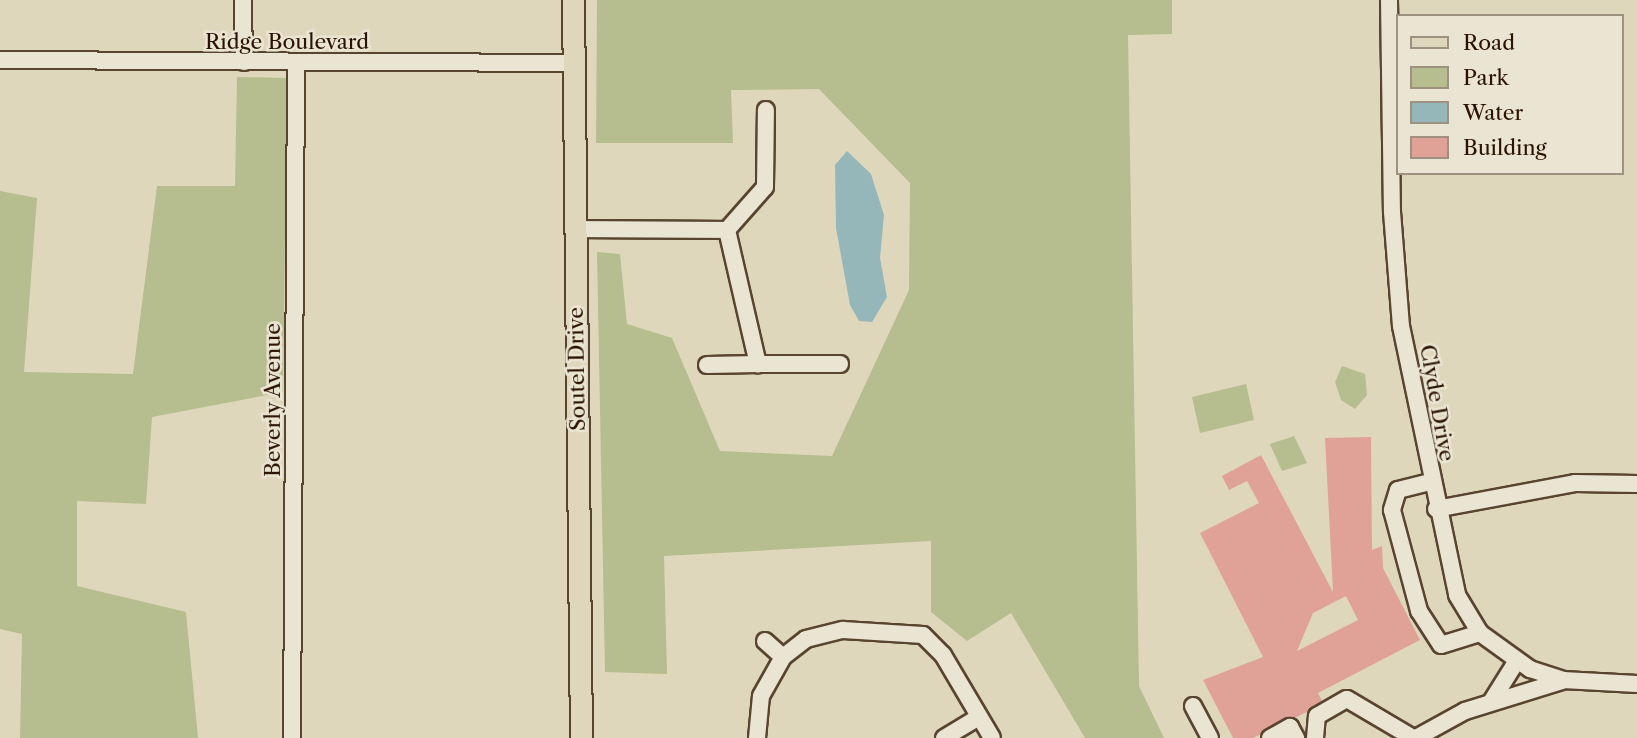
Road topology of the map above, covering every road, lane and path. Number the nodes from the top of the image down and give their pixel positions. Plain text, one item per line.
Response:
1 (243, 0) edge
2 (573, 0) edge
3 (1388, 0) edge
4 (0, 60) edge
5 (244, 62) junction
6 (296, 63) junction
7 (574, 63) junction
8 (766, 110) dead end
9 (575, 229) junction
10 (727, 230) junction
11 (840, 363) dead end
12 (758, 364) junction
13 (707, 365) dead end
14 (1430, 482) junction
15 (1637, 484) edge
16 (1436, 509) junction
17 (1480, 633) junction
18 (765, 641) dead end
19 (783, 657) junction
20 (1516, 662) junction
21 (1563, 680) junction
22 (1637, 684) edge
23 (1491, 702) junction
24 (1193, 706) dead end
25 (979, 717) junction
26 (292, 738) edge
27 (581, 738) edge
28 (757, 738) edge
29 (944, 738) edge
30 (992, 738) edge
31 (1210, 738) edge
32 (1270, 738) edge
33 (1296, 738) edge
34 (1315, 738) edge
35 (1414, 738) edge

1 - 5 street
2 - 7 main road, Soutel Drive
3 - 14 street, Clyde Drive
4 - 5 street, Ridge Boulevard
5 - 6 street, Ridge Boulevard
6 - 7 street, Ridge Boulevard
6 - 26 street, Beverly Avenue
7 - 9 main road, Soutel Drive
8 - 10 street
9 - 10 street
9 - 27 main road, Soutel Drive
10 - 12 street
11 - 12 street
12 - 13 street
14 - 16 street, Clyde Drive
14 - 17 street
15 - 16 street
16 - 17 street, Clyde Drive
17 - 20 street, Clyde Drive
18 - 19 street
19 - 25 street
19 - 28 street
20 - 21 street, Clyde Drive
20 - 23 street
21 - 22 street, Clyde Drive
21 - 23 street
23 - 35 street
24 - 31 street
25 - 29 street
25 - 30 street
32 - 33 street
34 - 35 street

